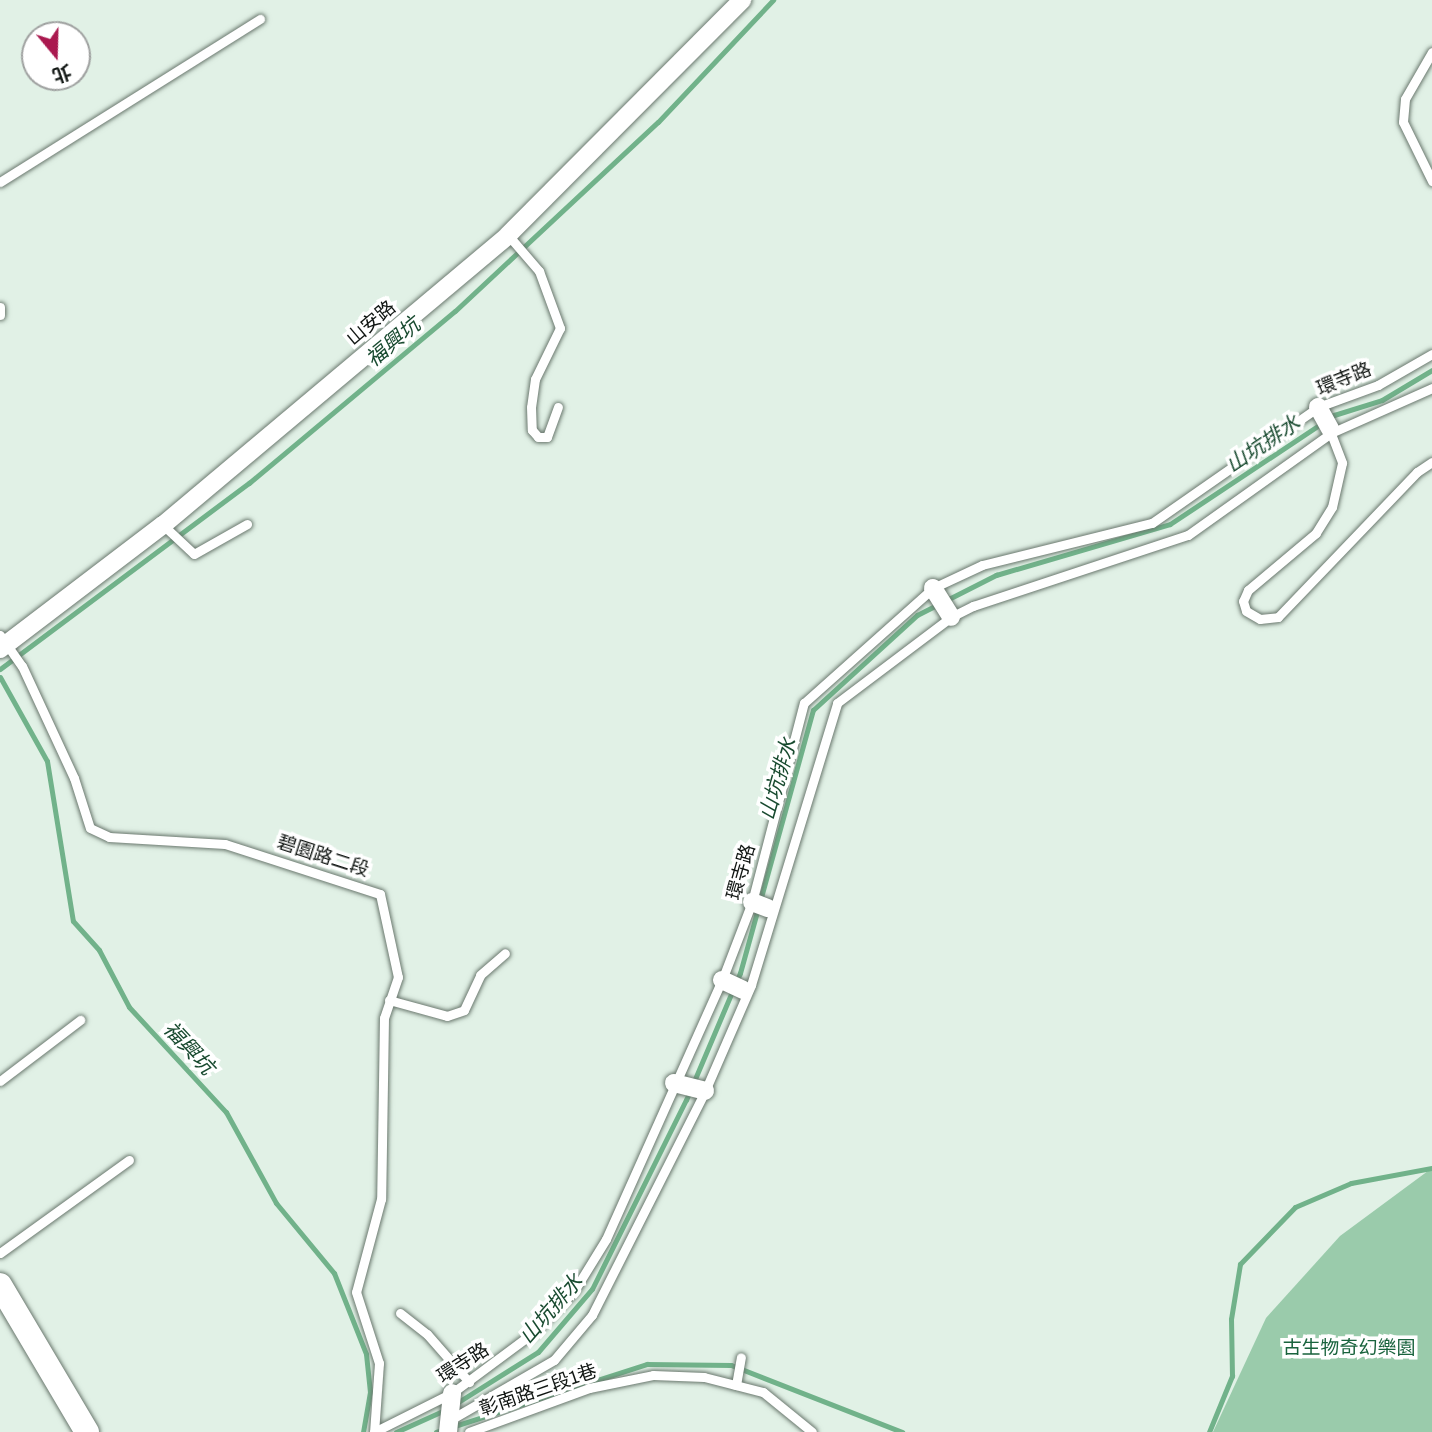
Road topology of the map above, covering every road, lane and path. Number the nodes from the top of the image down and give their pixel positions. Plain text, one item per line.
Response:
1 (743, 0) edge
2 (260, 19) dead end
3 (1432, 52) edge
4 (1432, 181) edge
5 (0, 182) edge
6 (508, 235) junction
7 (0, 307) edge
8 (0, 315) edge
9 (1432, 354) edge
10 (1432, 388) edge
11 (558, 407) dead end
12 (1326, 421) junction
13 (1432, 462) edge
14 (247, 524) dead end
15 (163, 525) junction
16 (941, 601) junction
17 (2, 642) edge
18 (505, 953) dead end
19 (390, 1000) junction
20 (80, 1020) dead end
21 (0, 1080) edge
22 (692, 1088) junction
23 (129, 1160) dead end
24 (0, 1252) edge
25 (0, 1285) edge
26 (400, 1314) dead end
27 (741, 1357) dead end
28 (469, 1382) junction
29 (736, 1385) junction
30 (452, 1393) junction
31 (449, 1426) edge
32 (87, 1432) edge
33 (374, 1432) edge
34 (469, 1432) edge
35 (812, 1432) edge

1 - 6 street, 山安路
2 - 5 lane
3 - 4 lane
6 - 11 lane
6 - 15 street, 山安路
7 - 8 lane
9 - 12 lane, 環寺路
10 - 12 lane, 環寺路
12 - 13 lane
12 - 16 lane, 環寺路
12 - 16 lane, 環寺路
14 - 15 lane
15 - 17 street, 山安路
16 - 22 lane, 環寺路
16 - 22 lane, 環寺路
17 - 19 lane, 碧園路二段
18 - 19 lane
19 - 33 lane, 碧園路二段
20 - 21 lane
22 - 28 lane, 環寺路
22 - 31 lane, 環寺路
23 - 24 lane
25 - 32 street
26 - 28 lane
27 - 29 lane
28 - 30 lane, 環寺路
29 - 34 lane, 彰南路三段1巷
29 - 35 lane, 彰南路三段1巷
30 - 31 street
30 - 33 lane, 環寺路

